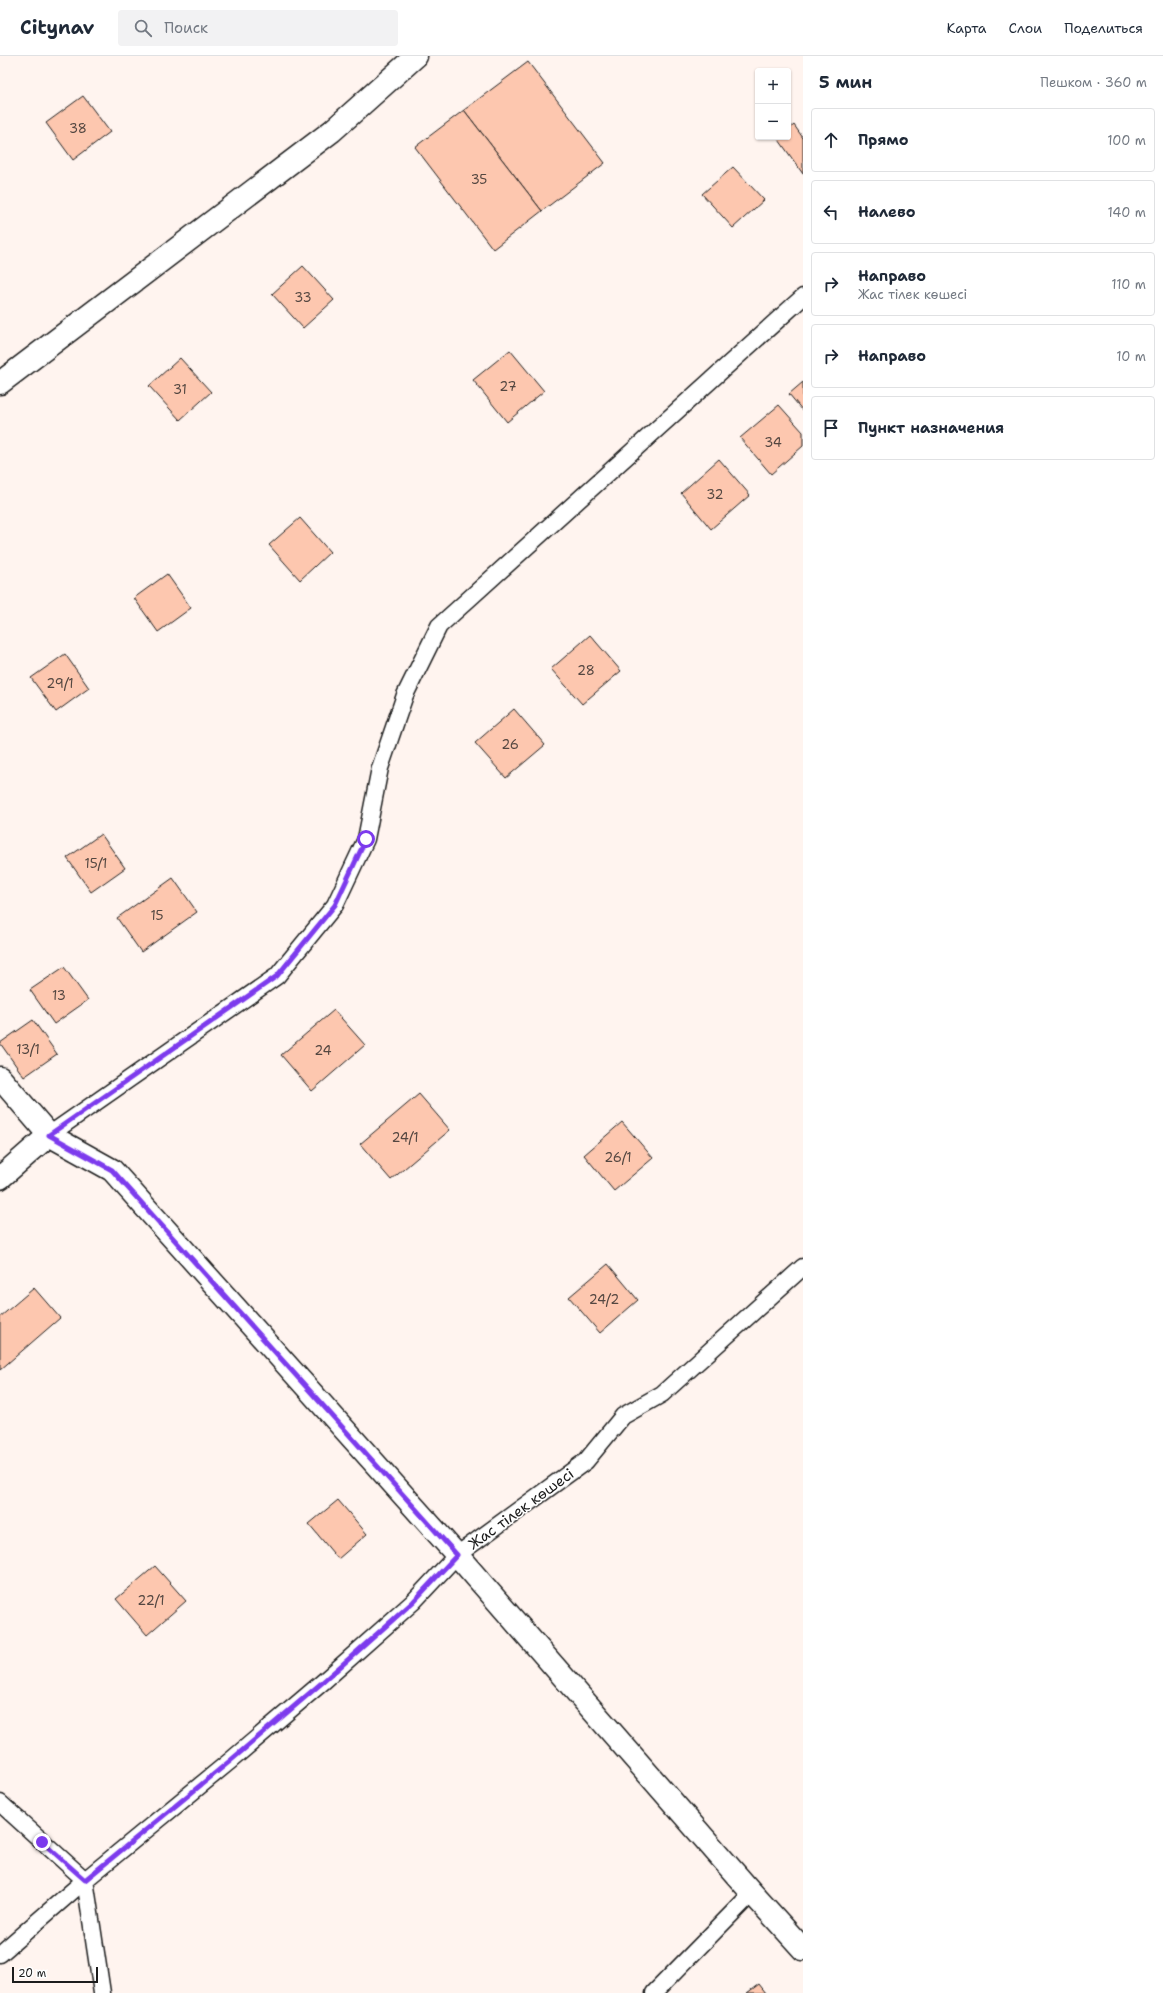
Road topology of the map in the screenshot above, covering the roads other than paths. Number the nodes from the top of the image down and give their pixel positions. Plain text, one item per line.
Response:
1 (416, 56) edge
2 (803, 297) edge
3 (0, 383) edge
4 (0, 1078) edge
5 (49, 1135) junction
6 (0, 1178) edge
7 (803, 1267) edge
8 (457, 1555) junction
9 (0, 1803) edge
10 (85, 1880) junction
11 (752, 1893) junction
12 (803, 1949) edge
13 (0, 1954) edge
14 (102, 1993) edge
15 (654, 1993) edge

1 - 3 street
2 - 5 lane
4 - 5 street
5 - 6 street
5 - 8 street
7 - 8 lane, Жас тілек көшесі
8 - 10 lane, Жас тілек көшесі
8 - 11 street
9 - 10 lane
10 - 13 lane, Жас тілек көшесі
10 - 14 lane
11 - 12 street
11 - 15 lane

